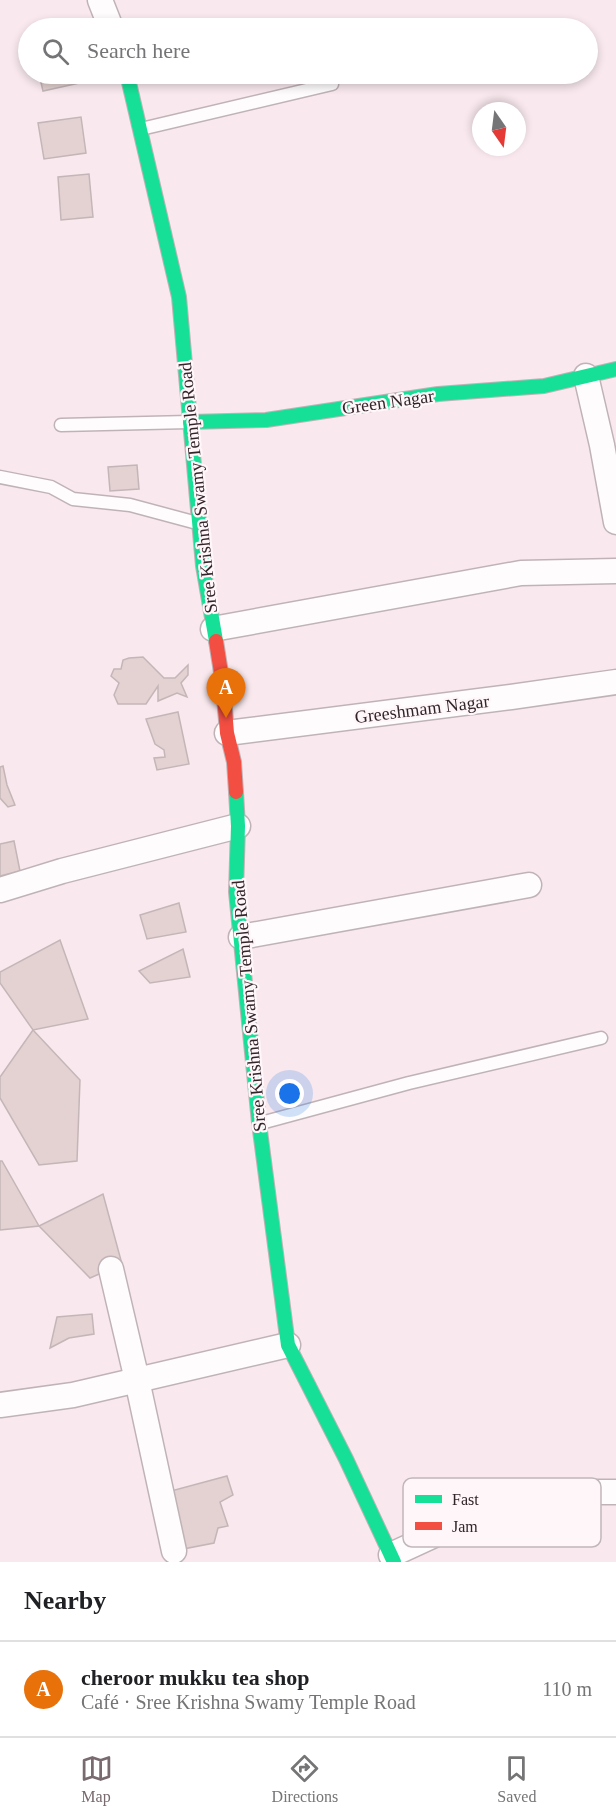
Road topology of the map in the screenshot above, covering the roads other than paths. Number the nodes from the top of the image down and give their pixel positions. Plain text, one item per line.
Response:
1 (100, 0) edge
2 (107, 18) edge
3 (129, 84) edge
4 (332, 84) dead end
5 (140, 129) junction
6 (616, 369) edge
7 (586, 376) junction
8 (190, 422) junction
9 (61, 425) dead end
10 (0, 477) edge
11 (616, 522) edge
12 (199, 524) junction
13 (616, 571) edge
14 (213, 629) junction
15 (616, 682) edge
16 (227, 733) junction
17 (238, 826) junction
18 (529, 885) dead end
19 (0, 890) edge
20 (241, 937) junction
21 (601, 1038) dead end
22 (259, 1123) junction
23 (111, 1269) dead end
24 (288, 1345) junction
25 (137, 1380) junction
26 (0, 1405) edge
27 (415, 1547) edge
28 (174, 1551) dead end
29 (392, 1558) edge

1 - 2 street
3 - 5 street, Sree Krishna Swamy Temple Road
4 - 5 lane
5 - 8 street, Sree Krishna Swamy Temple Road
6 - 7 street, Green Nagar
7 - 8 street, Green Nagar
7 - 11 street
8 - 9 lane
8 - 12 street, Sree Krishna Swamy Temple Road
10 - 12 lane
12 - 14 street, Sree Krishna Swamy Temple Road
13 - 14 street
14 - 16 street, Sree Krishna Swamy Temple Road
15 - 16 street, Greeshmam Nagar
16 - 17 street, Sree Krishna Swamy Temple Road
17 - 19 street
17 - 20 street, Sree Krishna Swamy Temple Road
18 - 20 street
20 - 22 street, Sree Krishna Swamy Temple Road
21 - 22 lane
22 - 24 street, Sree Krishna Swamy Temple Road
23 - 25 street
24 - 25 street
24 - 29 street, Sree Krishna Swamy Temple Road
25 - 26 street
25 - 28 street
27 - 29 street

